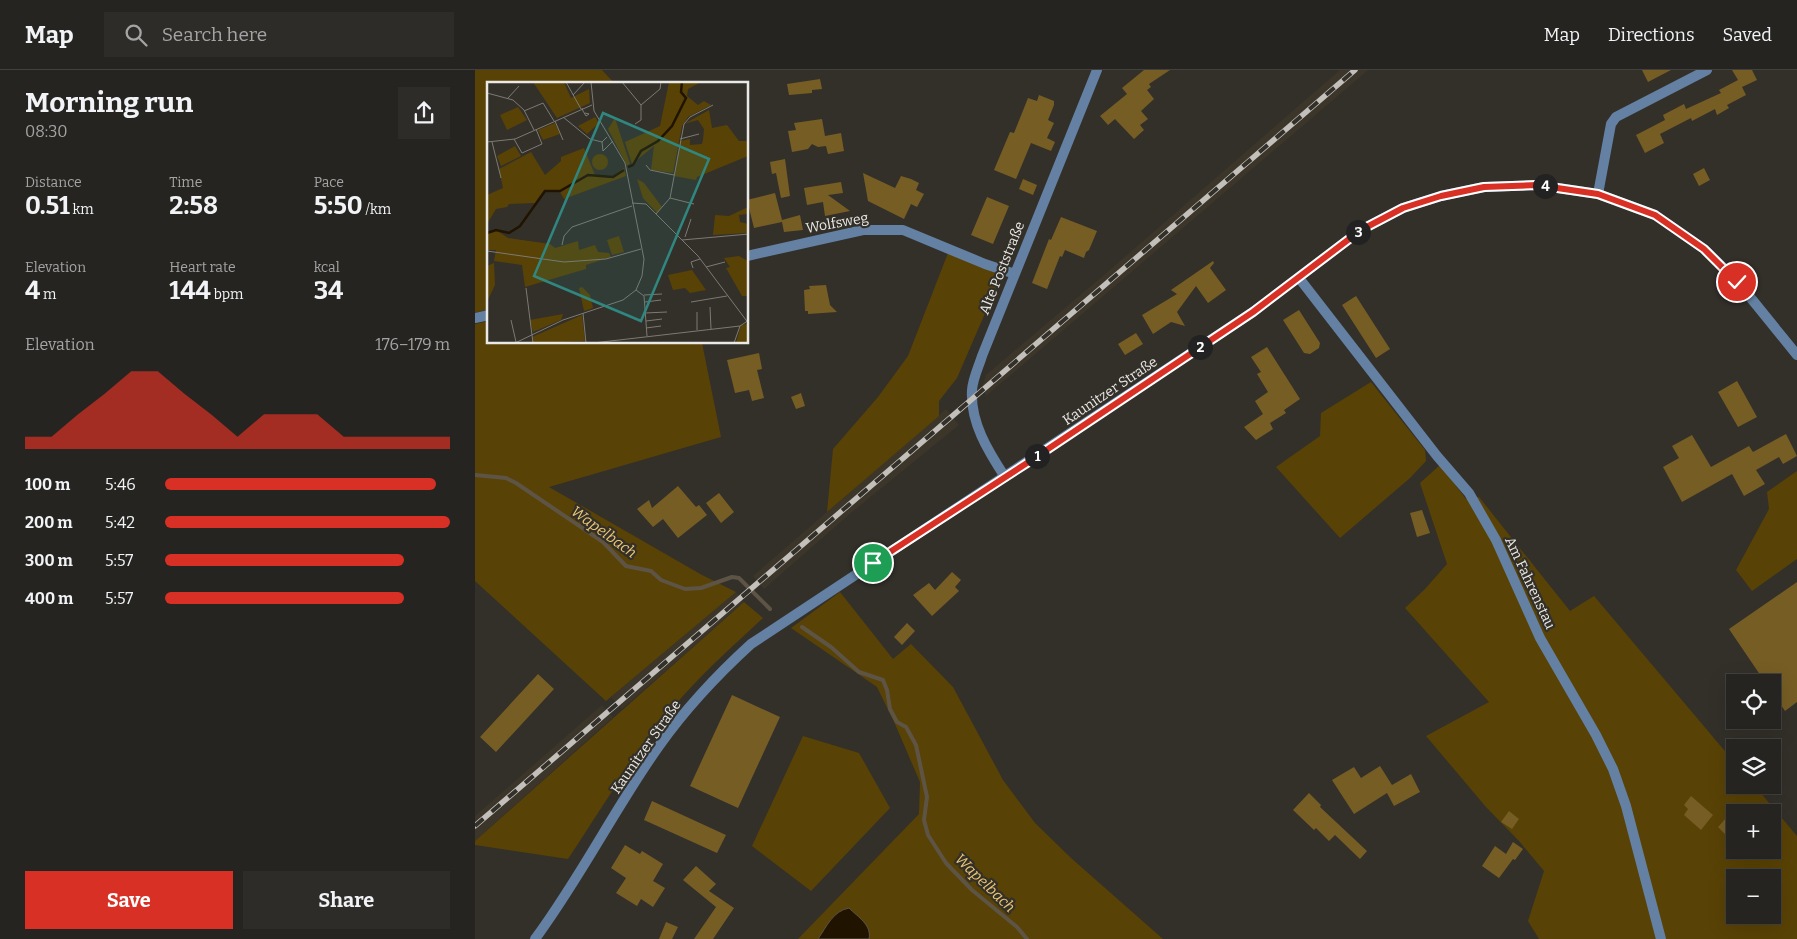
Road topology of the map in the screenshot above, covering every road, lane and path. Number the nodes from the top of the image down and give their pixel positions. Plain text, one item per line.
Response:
1 (1097, 70) edge
2 (1707, 70) edge
3 (1598, 194) junction
4 (749, 256) edge
5 (1015, 274) junction
6 (1299, 278) junction
7 (1797, 355) edge
8 (1005, 477) junction
9 (535, 939) edge
10 (1661, 939) edge

1 - 5 street, Alte Poststraße
2 - 3 street
3 - 6 street, Kaunitzer Straße
3 - 7 street, Kaunitzer Straße
4 - 5 street, Wolfsweg
5 - 8 street, Alte Poststraße
6 - 8 street, Kaunitzer Straße
6 - 10 street, Am Fahrenstau
8 - 9 street, Kaunitzer Straße

